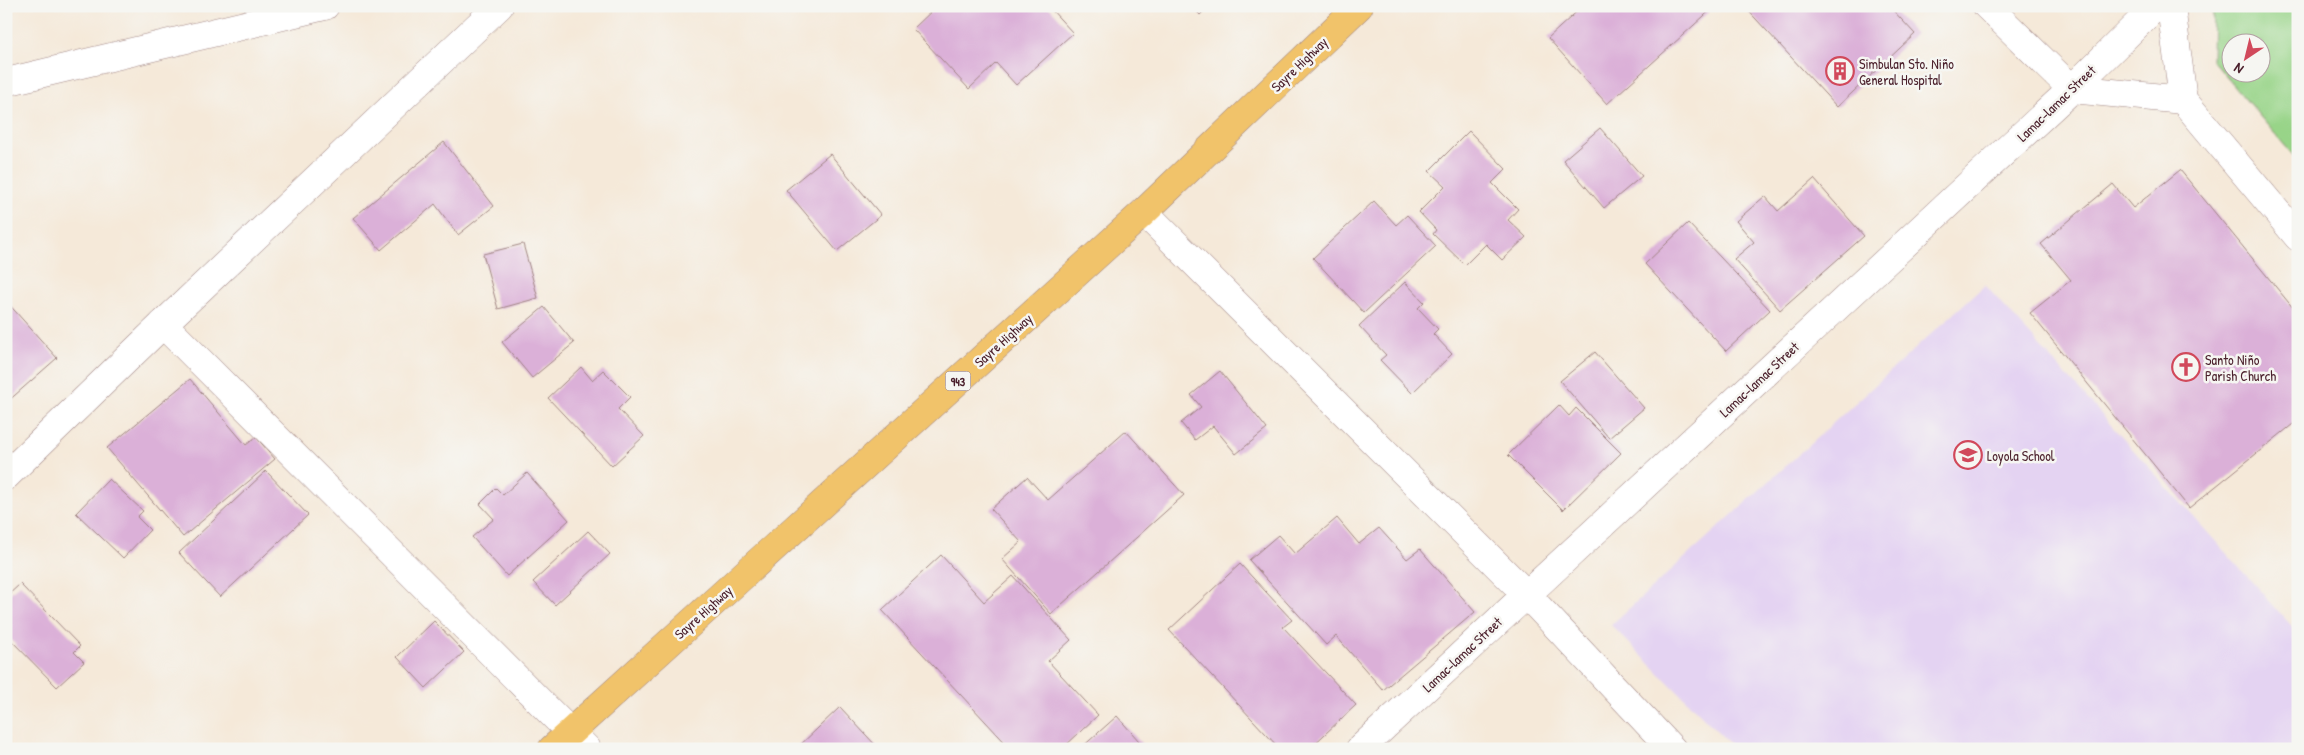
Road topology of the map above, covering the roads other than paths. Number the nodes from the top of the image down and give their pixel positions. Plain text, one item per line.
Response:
1 (325, 6) edge
2 (499, 6) edge
3 (1359, 6) edge
4 (1987, 6) edge
5 (2156, 6) edge
6 (2171, 6) edge
7 (6, 82) edge
8 (2072, 89) junction
9 (2183, 100) junction
10 (1144, 212) junction
11 (2298, 237) edge
12 (163, 324) junction
13 (6, 476) edge
14 (1527, 595) junction
15 (570, 743) edge
16 (1360, 749) edge
17 (1672, 749) edge

1 - 7 street
2 - 12 street
3 - 10 highway, Sayre Highway / 943
4 - 8 street
5 - 8 street, Lamac-lamac Street
6 - 9 street
8 - 9 street
8 - 14 street, Lamac-lamac Street
9 - 11 street
10 - 14 street
10 - 15 highway, Sayre Highway / 943
12 - 13 street
12 - 15 street
14 - 16 street, Lamac-lamac Street
14 - 17 street

